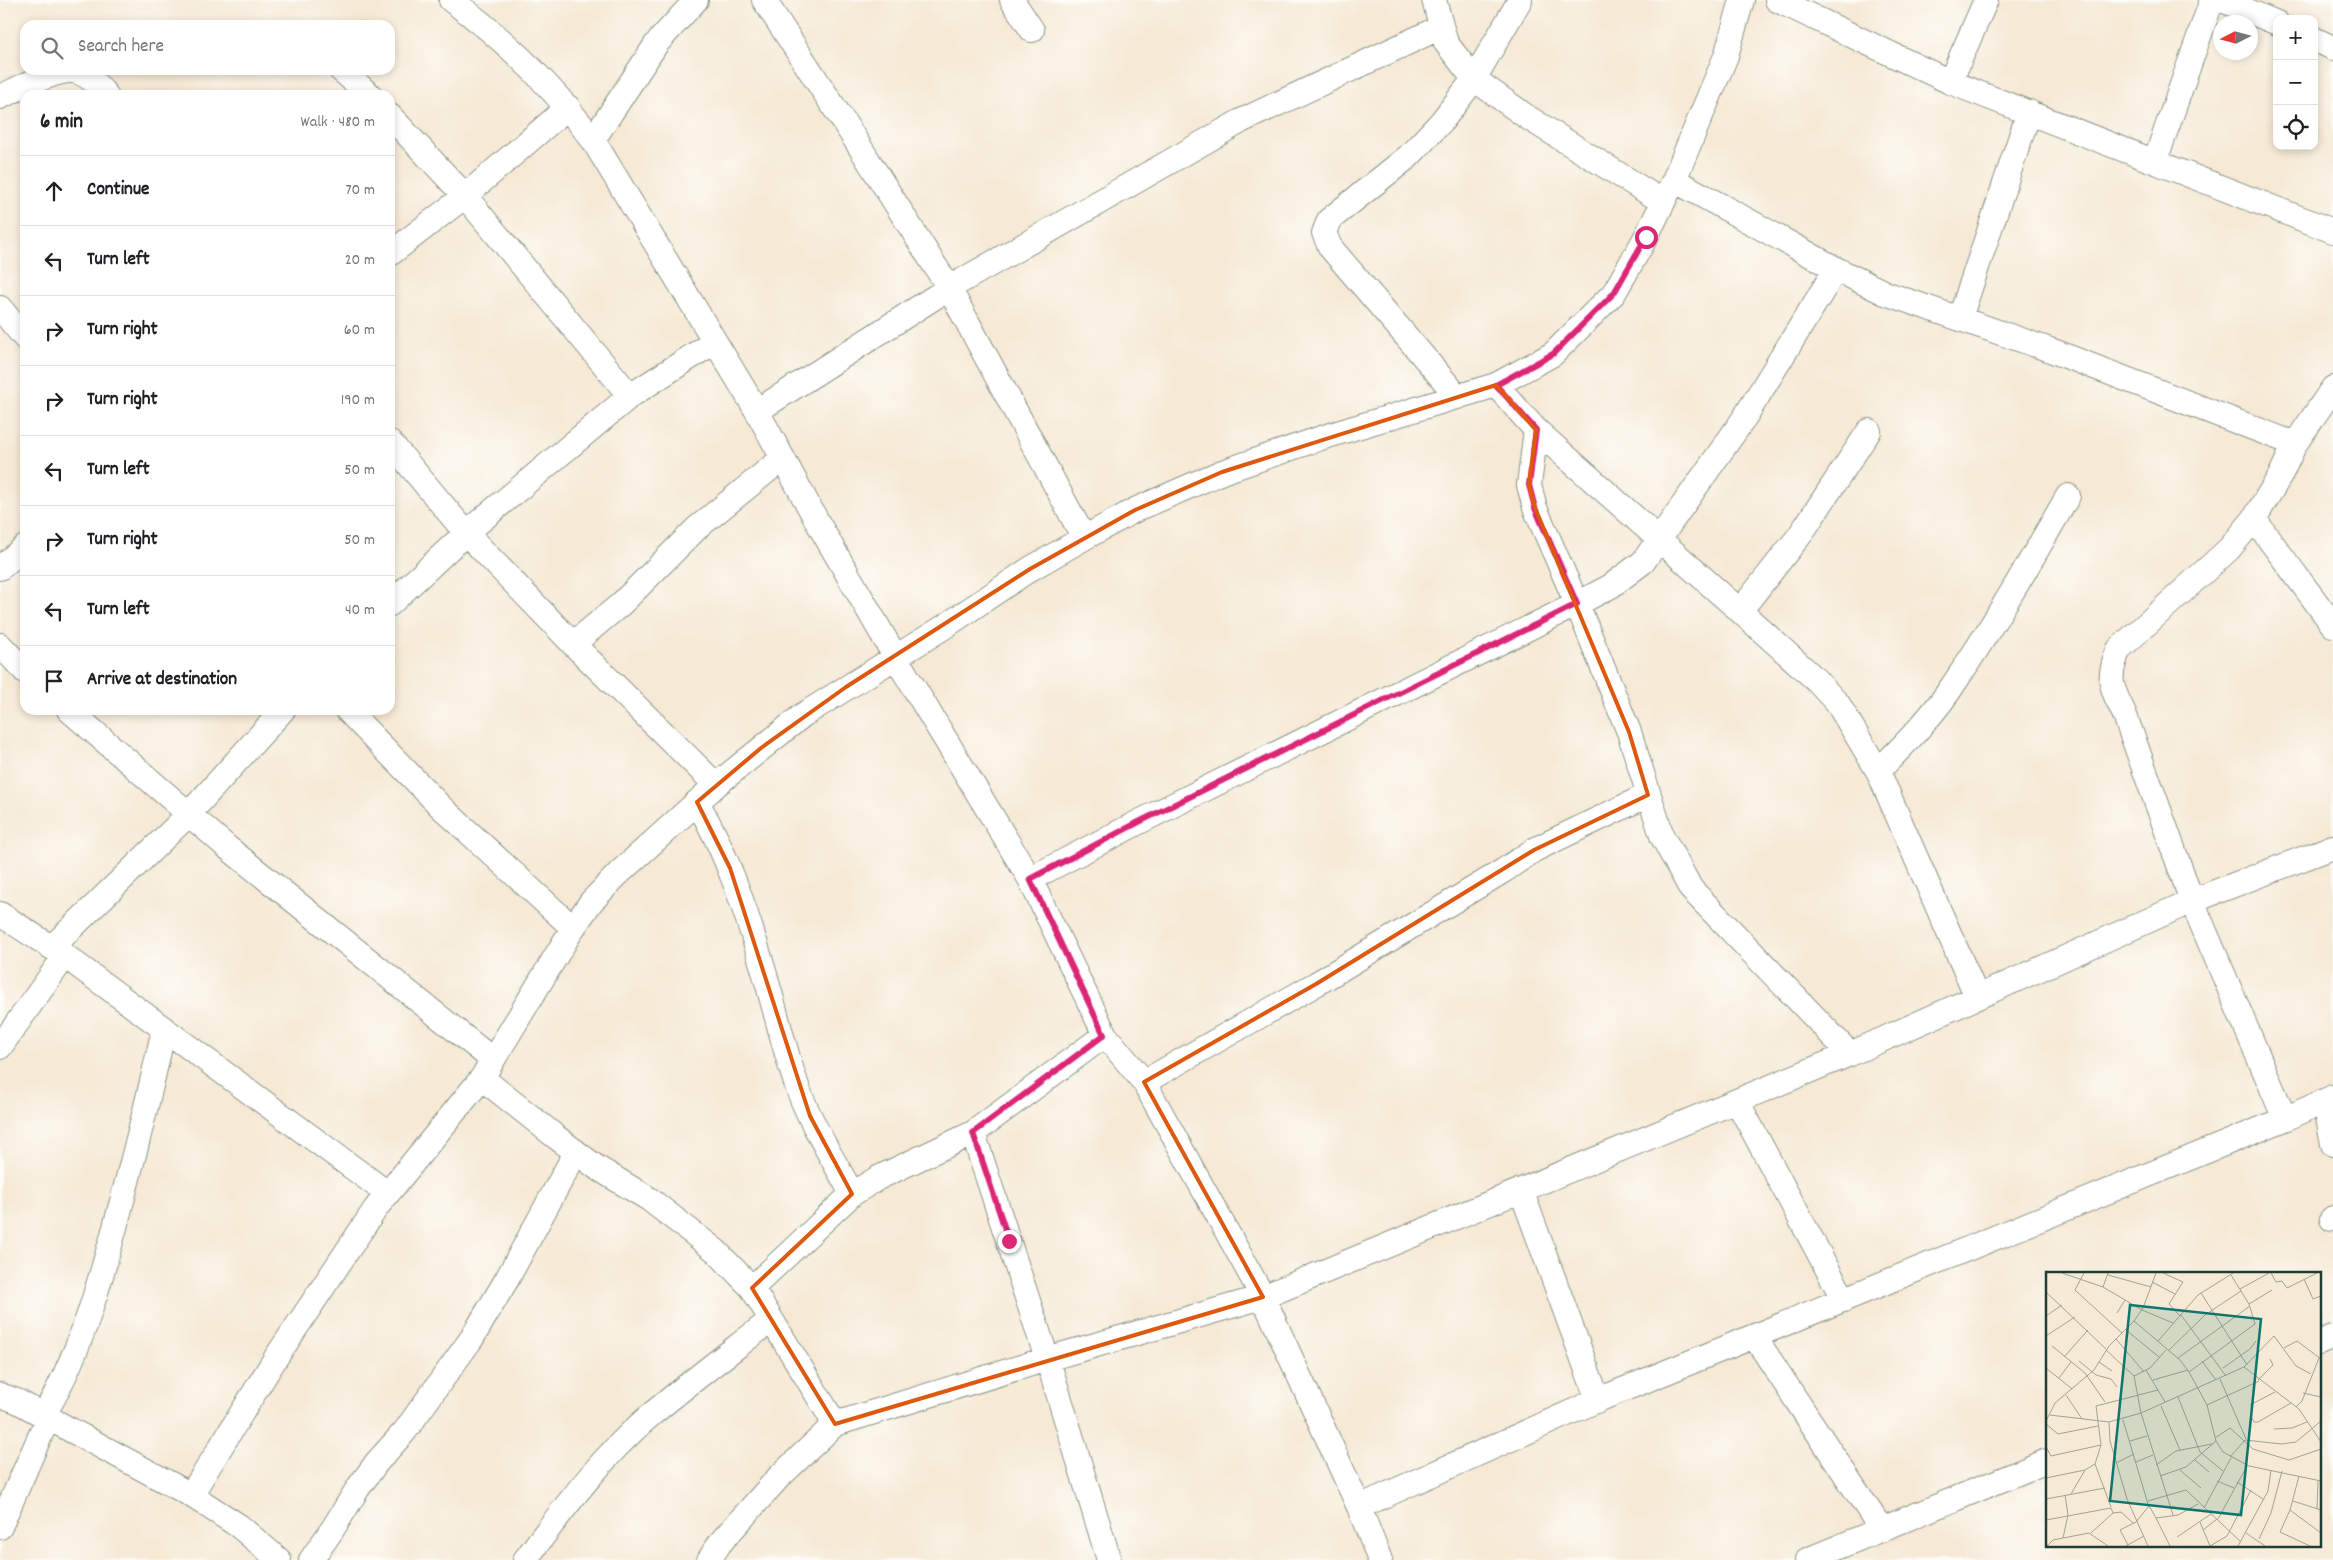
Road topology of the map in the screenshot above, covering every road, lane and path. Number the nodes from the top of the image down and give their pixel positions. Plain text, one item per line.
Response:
1 (451, 0) edge
2 (696, 0) edge
3 (764, 0) edge
4 (1012, 0) edge
5 (1434, 0) edge
6 (1520, 0) edge
7 (1742, 0) edge
8 (1777, 0) edge
9 (1986, 0) edge
10 (2212, 0) edge
11 (2222, 0) edge
12 (2273, 21) edge
13 (1441, 27) junction
14 (1032, 30) dead end
15 (2318, 41) edge
16 (2333, 48) edge
17 (52, 75) edge
18 (84, 75) edge
19 (347, 75) edge
20 (1474, 79) junction
21 (1950, 82) junction
22 (101, 90) edge
23 (364, 90) edge
24 (0, 97) edge
25 (568, 107) junction
26 (2029, 112) junction
27 (395, 121) edge
28 (593, 140) junction
29 (2155, 161) junction
30 (1674, 180) junction
31 (466, 196) junction
32 (1663, 202) junction
33 (2333, 232) edge
34 (395, 250) edge
35 (1836, 269) junction
36 (949, 288) junction
37 (0, 308) edge
38 (1960, 318) junction
39 (20, 332) edge
40 (714, 342) junction
41 (1496, 385) junction
42 (2333, 388) edge
43 (630, 396) junction
44 (1458, 397) junction
45 (757, 411) junction
46 (1536, 430) junction
47 (1869, 431) dead end
48 (2295, 444) junction
49 (395, 448) edge
50 (782, 458) junction
51 (2068, 496) dead end
52 (2254, 519) junction
53 (466, 533) junction
54 (1084, 538) junction
55 (1660, 540) junction
56 (20, 551) edge
57 (0, 568) edge
58 (395, 599) edge
59 (1577, 604) junction
60 (1740, 611) junction
61 (2333, 625) edge
62 (0, 644) edge
63 (573, 644) junction
64 (896, 658) junction
65 (20, 666) edge
66 (75, 715) edge
67 (278, 715) edge
68 (352, 715) edge
69 (1878, 771) junction
70 (716, 785) junction
71 (1648, 795) junction
72 (697, 802) junction
73 (189, 814) junction
74 (2333, 847) edge
75 (1030, 879) junction
76 (2192, 902) junction
77 (0, 914) edge
78 (573, 928) junction
79 (59, 952) junction
80 (1977, 997) junction
81 (164, 1029) junction
82 (1104, 1035) junction
83 (0, 1047) edge
84 (1850, 1054) junction
85 (487, 1069) junction
86 (1144, 1082) junction
87 (2329, 1099) edge
88 (1737, 1101) junction
89 (2285, 1119) junction
90 (973, 1133) junction
91 (2333, 1144) edge
92 (576, 1152) junction
93 (1521, 1190) junction
94 (387, 1193) junction
95 (852, 1194) junction
96 (752, 1288) junction
97 (1263, 1297) junction
98 (1844, 1300) junction
99 (771, 1320) junction
100 (1754, 1336) junction
101 (2333, 1337) edge
102 (2320, 1343) edge
103 (1047, 1359) junction
104 (0, 1395) edge
105 (1598, 1400) junction
106 (46, 1416) junction
107 (835, 1424) junction
108 (2046, 1461) edge
109 (191, 1495) junction
110 (1359, 1507) junction
111 (0, 1527) edge
112 (1882, 1530) junction
113 (279, 1560) edge
114 (311, 1560) edge
115 (525, 1560) edge
116 (709, 1560) edge
117 (1109, 1560) edge
118 (1380, 1560) edge
119 (1807, 1560) edge

1 - 25 street
2 - 28 street
3 - 36 street
4 - 14 street
5 - 13 street
6 - 20 street
7 - 30 street
8 - 21 street
9 - 21 street
10 - 29 street
11 - 12 street
13 - 20 street
13 - 36 street
15 - 16 street
17 - 24 street
18 - 22 street
19 - 23 street
20 - 32 street
20 - 44 street
21 - 26 street
25 - 28 street
25 - 31 street
26 - 29 street
26 - 38 street
27 - 31 street
28 - 40 street
29 - 33 street
30 - 32 street
30 - 35 street
31 - 34 street
31 - 43 street
32 - 41 street
35 - 38 street
35 - 55 street
36 - 45 street
36 - 54 street
37 - 39 street
38 - 48 street
40 - 43 street
40 - 45 street
41 - 44 street
41 - 46 street
42 - 48 street
43 - 53 street
44 - 54 street
45 - 50 street
46 - 55 street
46 - 59 street
47 - 60 street
48 - 52 street
49 - 53 street
50 - 63 street
50 - 64 street
51 - 69 street
52 - 61 street
52 - 76 street
53 - 58 street
53 - 63 street
54 - 64 street
55 - 59 street
55 - 60 street
56 - 57 street
59 - 71 street
59 - 75 street
60 - 69 street
62 - 65 street
63 - 70 street
64 - 70 street
64 - 75 street
66 - 73 street
67 - 73 street
68 - 78 street
69 - 80 street
70 - 72 street
71 - 84 street
71 - 86 street
72 - 78 street
72 - 95 street
73 - 79 street
73 - 85 street
74 - 76 street
75 - 82 street
76 - 80 street
76 - 89 street
77 - 79 street
78 - 85 street
79 - 81 street
79 - 83 street
80 - 84 street
81 - 94 street
81 - 106 street
82 - 86 street
82 - 90 street
84 - 88 street
85 - 92 street
85 - 94 street
86 - 97 street
87 - 89 street
87 - 91 street
88 - 93 street
88 - 98 street
89 - 98 street
90 - 95 street
90 - 103 street
92 - 96 street
92 - 114 street
93 - 97 street
93 - 105 street
94 - 109 street
95 - 96 street
96 - 99 street
97 - 103 street
97 - 110 street
98 - 100 street
99 - 107 street
99 - 115 street
100 - 105 street
100 - 112 street
101 - 102 street
103 - 107 street
103 - 117 street
104 - 106 street
105 - 110 street
106 - 109 street
106 - 111 street
107 - 116 street
108 - 112 street
109 - 113 street
110 - 118 street
112 - 119 street

